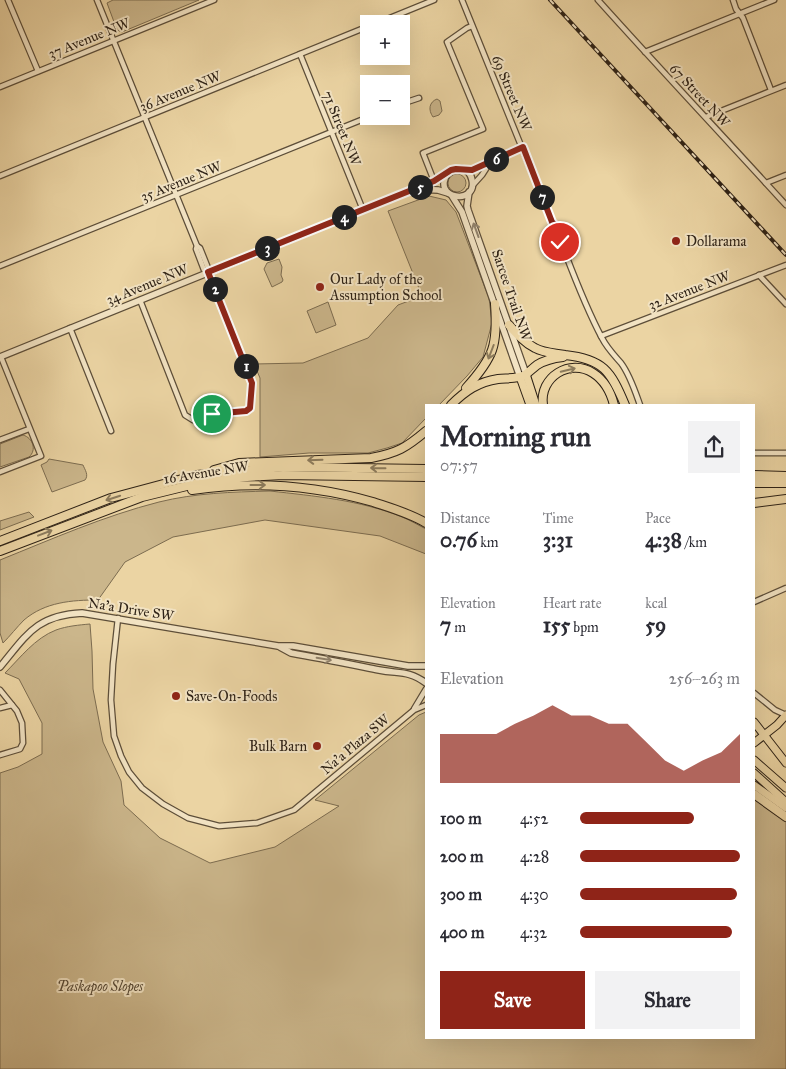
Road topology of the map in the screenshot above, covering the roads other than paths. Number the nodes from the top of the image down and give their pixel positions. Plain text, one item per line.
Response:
1 (8, 0) edge
2 (97, 0) edge
3 (214, 0) edge
4 (434, 0) edge
5 (462, 0) edge
6 (598, 0) edge
7 (733, 0) edge
8 (774, 0) edge
9 (740, 14) junction
10 (397, 15) edge
11 (472, 26) junction
12 (360, 30) edge
13 (114, 40) junction
14 (645, 52) junction
15 (300, 54) junction
16 (38, 71) junction
17 (786, 85) edge
18 (0, 86) edge
19 (771, 90) junction
20 (419, 98) dead end
21 (410, 101) edge
22 (706, 117) junction
23 (144, 118) junction
24 (360, 120) edge
25 (331, 132) junction
26 (523, 147) junction
27 (490, 162) junction
28 (460, 169) junction
29 (448, 173) junction
30 (786, 175) edge
31 (0, 176) edge
32 (434, 181) junction
33 (766, 183) junction
34 (415, 189) junction
35 (470, 191) junction
36 (176, 195) junction
37 (450, 195) junction
38 (786, 205) edge
39 (363, 210) junction
40 (786, 265) edge
41 (0, 266) edge
42 (208, 272) junction
43 (760, 275) junction
44 (140, 300) junction
45 (495, 304) junction
46 (786, 304) edge
47 (510, 325) junction
48 (70, 328) junction
49 (601, 336) junction
50 (0, 357) edge
51 (583, 357) junction
52 (523, 375) junction
53 (452, 404) edge
54 (452, 404) edge
55 (530, 404) edge
56 (536, 404) edge
57 (543, 404) edge
58 (614, 404) edge
59 (625, 404) edge
60 (640, 404) edge
61 (29, 429) junction
62 (111, 430) dead end
63 (425, 432) edge
64 (0, 440) edge
65 (755, 453) edge
66 (786, 454) edge
67 (425, 469) edge
68 (0, 472) edge
69 (197, 475) junction
70 (755, 475) edge
71 (784, 476) edge
72 (425, 477) edge
73 (755, 483) edge
74 (786, 483) edge
75 (784, 499) edge
76 (755, 503) edge
77 (91, 516) junction
78 (425, 523) edge
79 (0, 542) edge
80 (0, 551) edge
81 (786, 588) edge
82 (755, 602) edge
83 (118, 618) junction
84 (278, 646) junction
85 (425, 666) edge
86 (0, 667) edge
87 (425, 682) edge
88 (0, 690) edge
89 (425, 691) edge
90 (755, 694) edge
91 (12, 705) junction
92 (425, 705) edge
93 (0, 708) edge
94 (414, 710) junction
95 (786, 715) edge
96 (755, 723) edge
97 (764, 736) junction
98 (755, 742) edge
99 (0, 755) edge
100 (755, 761) edge
101 (786, 762) edge
102 (755, 774) edge
103 (755, 786) edge
104 (786, 788) edge
105 (755, 795) edge
106 (786, 802) edge
107 (786, 808) edge
108 (786, 817) edge

1 - 16 street
2 - 13 street
3 - 13 street, 37 Avenue NW
4 - 10 street
5 - 11 street, 69 Street NW
6 - 14 street, 67 Street NW
7 - 9 street
8 - 9 street
9 - 14 street
9 - 19 street
11 - 26 street, 69 Street NW
11 - 32 street
12 - 15 street, 36 Avenue NW
13 - 16 street, 37 Avenue NW
13 - 23 street
14 - 22 street, 67 Street NW
15 - 23 street, 36 Avenue NW
15 - 25 street, 71 Street NW
16 - 18 street, 37 Avenue NW
17 - 19 street
19 - 22 street
20 - 21 street
22 - 33 street, 67 Street NW
23 - 31 street, 36 Avenue NW
23 - 36 street
24 - 25 street, 35 Avenue NW
25 - 36 street, 35 Avenue NW
25 - 39 street, 71 Street NW
26 - 27 street
26 - 49 street, 69 Street NW
27 - 28 street
27 - 35 street
28 - 29 street
28 - 35 street
29 - 32 street, 34 Avenue NW
29 - 37 street
30 - 33 street
32 - 34 street, 34 Avenue NW
33 - 38 street, 67 Street NW
34 - 37 street, 34 Avenue NW
34 - 39 street, 34 Avenue NW
35 - 37 street
47 -> 35 street, Sarcee Trail NW
36 - 41 street, 35 Avenue NW
36 - 42 street
37 - 45 street, Sarcee Trail NW
39 - 42 street, 34 Avenue NW
40 - 43 street, 32 Avenue NW
42 - 44 street, 34 Avenue NW
42 - 44 street
43 - 46 street
43 - 49 street, 32 Avenue NW
44 - 48 street, 34 Avenue NW
45 - 52 street, Sarcee Trail NW
45 -> 53 highway
47 - 51 highway
47 - 52 street, Sarcee Trail NW
48 - 50 street, 34 Avenue NW
48 - 62 street
49 - 60 street, 69 Street NW
50 - 61 street
51 - 52 highway
51 - 59 highway
52 - 54 highway
52 - 55 highway, Sarcee Trail NW
52 - 56 highway, Sarcee Trail NW
57 -> 58 highway
61 - 64 street
61 - 68 street
63 -> 69 highway
65 - 66 street
67 -> 69 highway, 16 Avenue NW
69 -> 79 highway, 16 Avenue NW
70 - 71 highway
72 - 77 highway, 16 Avenue NW
73 - 74 highway
75 - 76 highway
77 -> 78 highway
80 -> 77 highway, 16 Avenue NW
81 - 82 street
83 - 84 street, Na'a Drive SW
83 - 86 street, Na'a Drive SW
83 - 94 street, Na'a Plaza SW
84 - 85 street, Na'a Drive SW
84 -> 87 street, Na'a Drive SW
88 - 91 street
89 - 94 street, Na'a Plaza SW
90 - 95 street
91 - 93 street
91 - 99 street
92 - 94 street, Na'a Plaza SW
95 - 97 highway
96 - 97 highway
97 - 98 highway
97 - 101 highway
100 - 104 highway
102 - 106 highway
103 - 107 highway
105 - 108 highway

